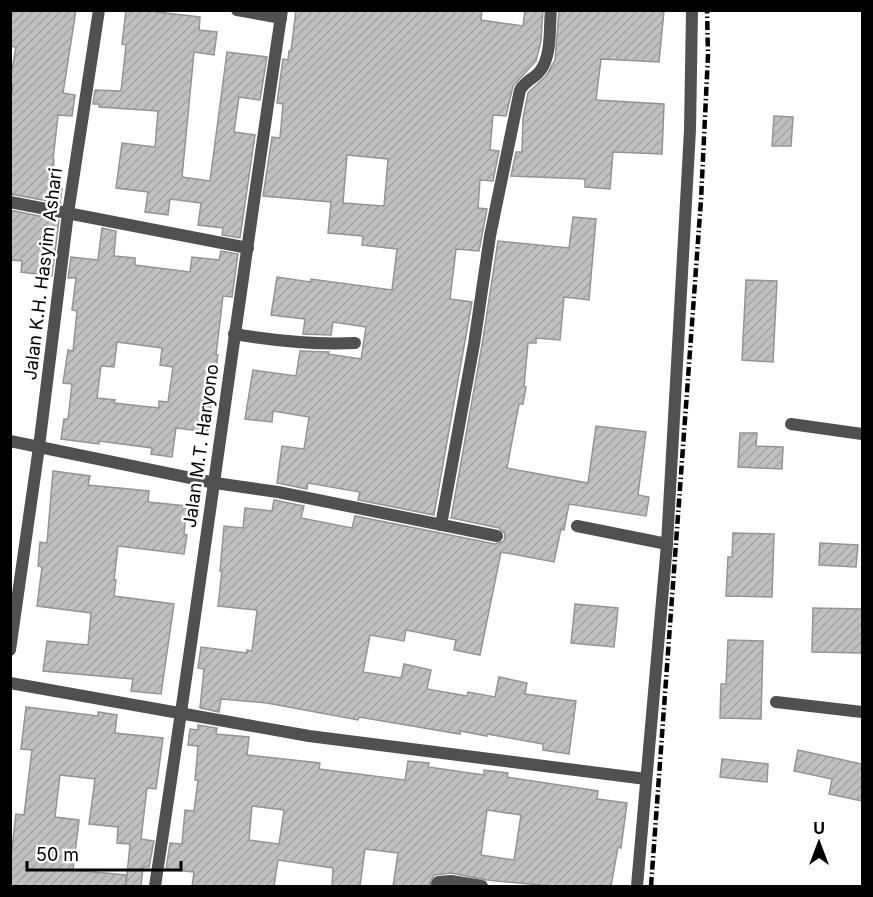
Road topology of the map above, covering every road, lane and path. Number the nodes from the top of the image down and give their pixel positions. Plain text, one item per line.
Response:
1 (99, 10) edge
2 (237, 10) edge
3 (551, 10) edge
4 (692, 10) edge
5 (281, 14) edge
6 (10, 202) edge
7 (68, 213) junction
8 (248, 248) junction
9 (234, 334) junction
10 (355, 343) dead end
11 (791, 424) dead end
12 (862, 434) edge
13 (10, 441) edge
14 (39, 447) junction
15 (215, 483) junction
16 (441, 525) junction
17 (577, 526) dead end
18 (497, 536) dead end
19 (667, 544) junction
20 (10, 650) edge
21 (10, 683) edge
22 (776, 702) dead end
23 (862, 712) edge
24 (182, 714) junction
25 (646, 779) junction
26 (155, 886) edge
27 (436, 886) edge
28 (482, 886) edge
29 (637, 886) edge

1 - 7 street, Jalan K.H. Hasyim Ashari
2 - 5 street
3 - 16 street
4 - 19 street
5 - 8 street, Jalan M.T. Haryono
6 - 7 street
7 - 8 street
7 - 14 street, Jalan K.H. Hasyim Ashari
8 - 9 street, Jalan M.T. Haryono
9 - 10 street
9 - 15 street, Jalan M.T. Haryono
11 - 12 street
13 - 14 street
14 - 15 street
14 - 20 street, Jalan K.H. Hasyim Ashari
15 - 16 street
15 - 24 street, Jalan M.T. Haryono
16 - 18 street
17 - 19 street
19 - 25 street
21 - 24 street
22 - 23 street
24 - 25 street
24 - 26 street, Jalan M.T. Haryono
25 - 29 street
27 - 28 street

